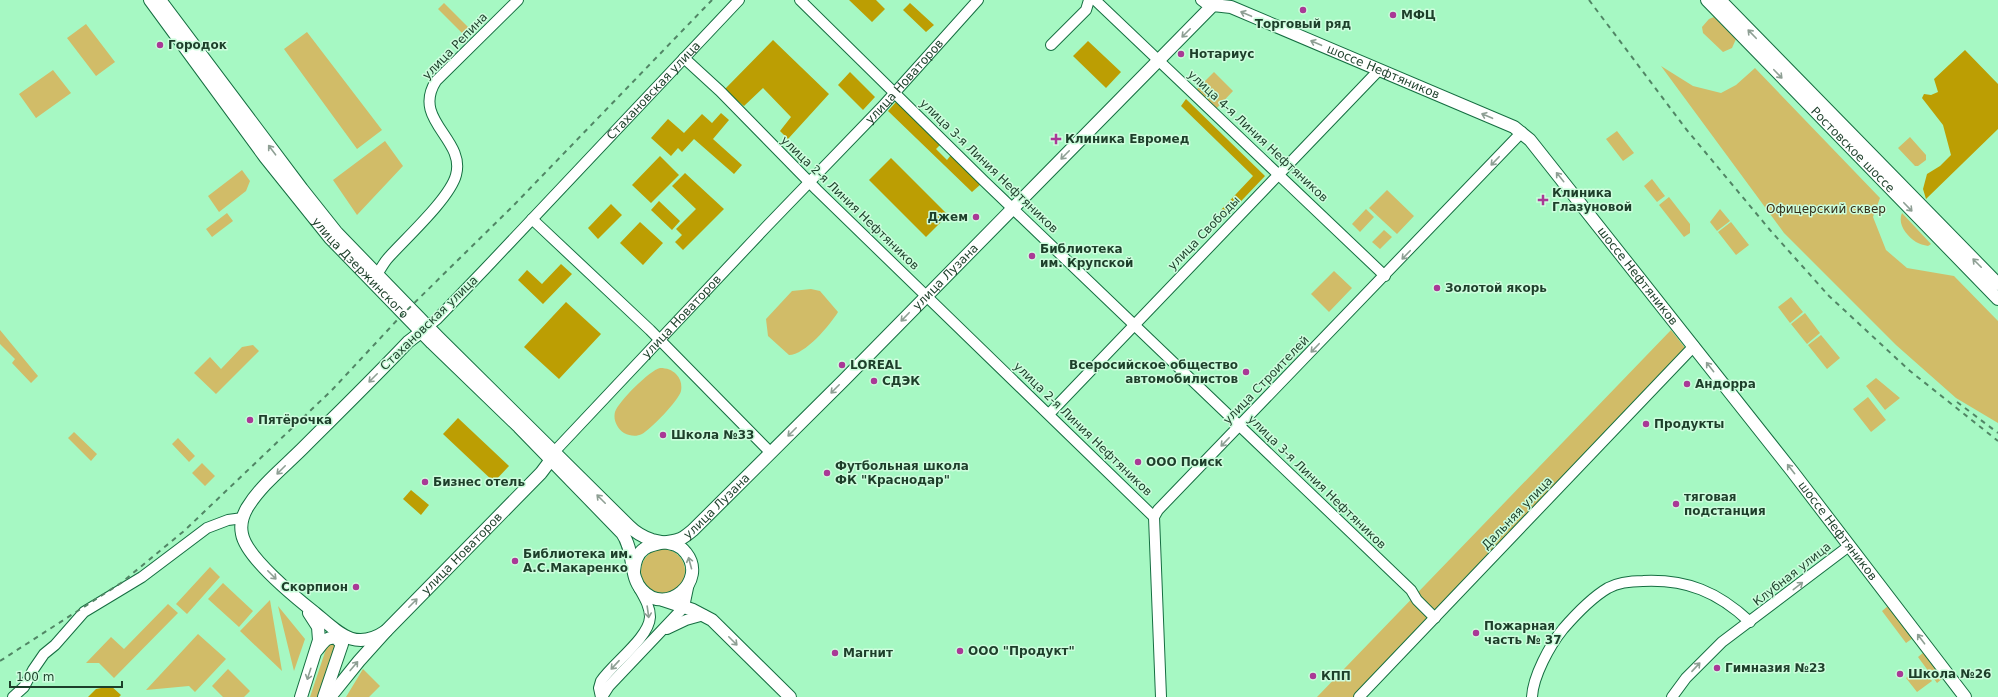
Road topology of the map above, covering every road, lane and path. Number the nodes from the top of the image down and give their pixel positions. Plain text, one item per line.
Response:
1 (150, 0) edge
2 (160, 0) edge
3 (518, 0) edge
4 (739, 0) edge
5 (800, 0) edge
6 (978, 0) edge
7 (1089, 0) edge
8 (1095, 0) edge
9 (1202, 0) edge
10 (1707, 0) edge
11 (1720, 0) edge
12 (1216, 2) edge
13 (1051, 45) dead end
14 (684, 58) junction
15 (1159, 60) junction
16 (1379, 70) junction
17 (895, 93) junction
18 (1522, 132) junction
19 (1279, 174) junction
20 (808, 182) junction
21 (1014, 208) junction
22 (532, 219) junction
23 (377, 274) junction
24 (1385, 276) junction
25 (1998, 284) edge
26 (926, 295) junction
27 (1998, 299) edge
28 (1135, 324) junction
29 (424, 329) junction
30 (659, 339) junction
31 (1694, 346) junction
32 (1049, 414) junction
33 (1240, 426) junction
34 (771, 453) junction
35 (552, 456) junction
36 (1154, 517) junction
37 (243, 518) junction
38 (664, 542) junction
39 (1849, 546) junction
40 (634, 571) junction
41 (689, 583) junction
42 (639, 588) junction
43 (297, 598) junction
44 (664, 600) junction
45 (684, 607) junction
46 (704, 615) junction
47 (1435, 618) junction
48 (1750, 622) junction
49 (386, 631) junction
50 (659, 634) junction
51 (317, 651) junction
52 (327, 696) edge
53 (13, 697) edge
54 (302, 697) edge
55 (602, 697) edge
56 (790, 697) edge
57 (1161, 697) edge
58 (1359, 697) edge
59 (1532, 697) edge
60 (1672, 697) edge
61 (1965, 697) edge

1 - 29 main road, улица Дзержинского
23 -> 2 main road, улица Дзержинского
3 - 23 street, улица Репина
4 - 14 street, Стахановская улица
5 - 17 street, улица 3-я Линия Нефтяников
6 - 17 street, улица Новаторов
7 - 13 street
8 - 15 street, улица 4-я Линия Нефтяников
9 - 12 street, шоссе Нефтяников
10 -> 27 main road, Ростовское шоссе
25 -> 11 main road, Ростовское шоссе
12 -> 15 main road, улица Лузана
16 -> 12 main road, шоссе Нефтяников
14 - 20 street, улица 2-я Линия Нефтяников
14 - 22 street, Стахановская улица
15 - 19 street, улица 4-я Линия Нефтяников
15 -> 21 main road, улица Лузана
18 -> 16 main road, шоссе Нефтяников
16 - 19 street, улица Свободы
17 - 20 street, улица Новаторов
17 - 21 street, улица 3-я Линия Нефтяников
18 -> 24 street, улица Строителей
31 -> 18 main road, шоссе Нефтяников
19 - 24 street, улица 4-я Линия Нефтяников
19 - 28 street, улица Свободы
20 - 26 street, улица 2-я Линия Нефтяников
20 - 30 street, улица Новаторов
21 - 26 main road, улица Лузана
21 - 28 street, улица 3-я Линия Нефтяников
22 - 29 street, Стахановская улица
22 - 30 street
23 - 29 main road, улица Дзержинского
24 -> 33 street, улица Строителей
26 - 32 street, улица 2-я Линия Нефтяников
26 -> 34 main road, улица Лузана
28 - 32 street, улица Свободы
28 - 33 street, улица 3-я Линия Нефтяников
29 - 35 main road, улица Дзержинского
29 -> 37 main road, Стахановская улица
30 - 34 street
30 - 35 street, улица Новаторов
39 -> 31 main road, шоссе Нефтяников
31 - 47 street, Дальняя улица
32 - 36 street, улица 2-я Линия Нефтяников
33 -> 36 street, улица Строителей
33 - 47 street, улица 3-я Линия Нефтяников
34 - 38 main road, улица Лузана
38 -> 35 main road, улица Дзержинского
35 - 40 main road, улица Дзержинского
49 -> 35 main road, улица Новаторов
36 - 57 street
37 -> 43 main road
37 - 53 street
38 - 40 main road
41 -> 38 main road, улица Дзержинского
48 -> 39 street, Клубная улица
61 -> 39 main road, шоссе Нефтяников
40 - 42 main road, улица Дзержинского
41 - 44 main road
41 - 45 street
42 - 44 main road
42 -> 55 street
43 - 49 main road
43 - 51 main road
44 - 45 main road
45 - 46 main road
45 - 50 street
46 - 50 street
46 -> 56 main road
47 - 58 street, Дальняя улица
48 - 59 street, Клубная улица
60 -> 48 street, Клубная улица
52 -> 49 main road, улица Новаторов
50 - 55 street
51 - 52 main road
51 -> 54 main road

